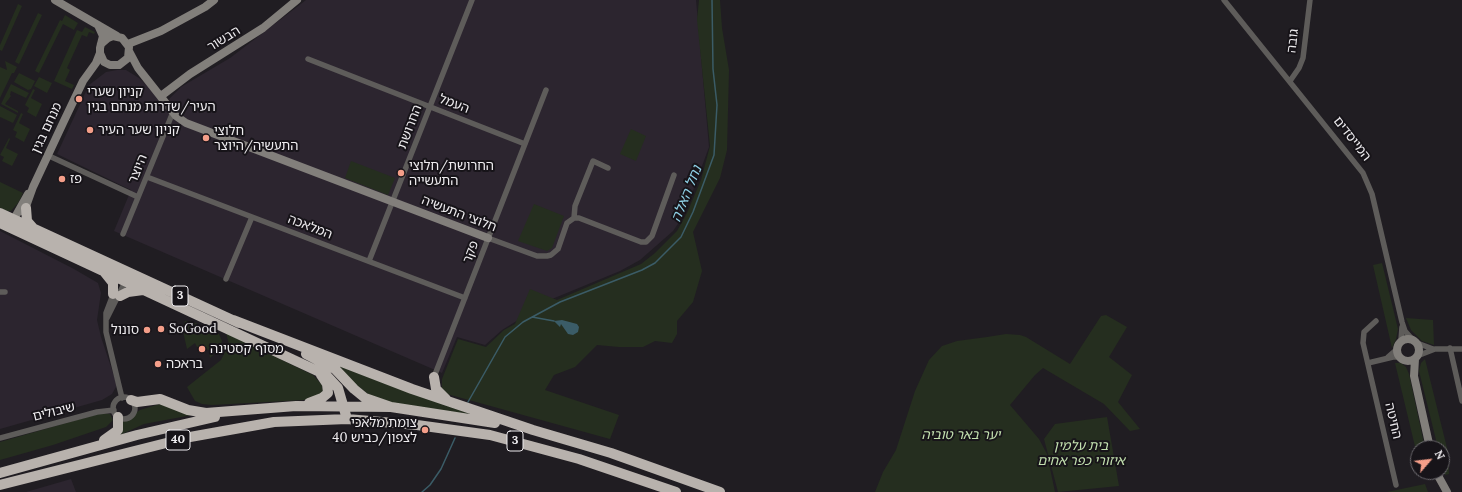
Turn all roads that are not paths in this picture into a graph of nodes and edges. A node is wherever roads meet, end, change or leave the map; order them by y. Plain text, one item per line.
1 (55, 0) edge
2 (214, 0) edge
3 (297, 0) edge
4 (472, 0) edge
5 (1224, 0) edge
6 (1310, 0) edge
7 (98, 25) junction
8 (117, 36) junction
9 (101, 44) junction
10 (128, 47) junction
11 (100, 53) junction
12 (308, 59) dead end
13 (110, 65) junction
14 (119, 65) junction
15 (148, 80) junction
16 (84, 81) junction
17 (1290, 81) junction
18 (546, 90) dead end
19 (161, 96) junction
20 (430, 106) junction
21 (173, 112) junction
22 (525, 144) junction
23 (48, 155) junction
24 (608, 168) dead end
25 (674, 175) dead end
26 (147, 177) junction
27 (33, 186) junction
28 (138, 197) junction
29 (393, 202) junction
30 (26, 208) junction
31 (0, 213) edge
32 (252, 217) junction
33 (574, 218) junction
34 (0, 223) edge
35 (15, 224) junction
36 (34, 229) junction
37 (123, 234) dead end
38 (488, 238) junction
39 (369, 261) junction
40 (103, 272) junction
41 (124, 278) junction
42 (226, 279) dead end
43 (143, 290) junction
44 (117, 295) junction
45 (465, 298) junction
46 (233, 320) junction
47 (1376, 321) dead end
48 (1402, 322) junction
49 (1401, 340) junction
50 (1415, 341) junction
51 (1450, 348) junction
52 (1435, 349) junction
53 (1462, 349) edge
54 (1400, 356) junction
55 (1416, 357) junction
56 (1368, 363) junction
57 (313, 369) junction
58 (1414, 376) junction
59 (434, 377) junction
60 (344, 379) junction
61 (412, 389) junction
62 (127, 399) junction
63 (1462, 401) edge
64 (451, 402) junction
65 (296, 406) junction
66 (347, 406) junction
67 (391, 407) junction
68 (247, 410) junction
69 (116, 413) junction
70 (348, 419) junction
71 (533, 430) junction
72 (0, 438) edge
73 (1428, 440) edge
74 (87, 449) junction
75 (0, 473) edge
76 (1440, 480) edge
77 (0, 485) edge
78 (1396, 485) dead end
79 (676, 492) edge
80 (720, 492) edge
81 (1446, 492) edge

1 - 7 street
2 - 10 street
3 - 19 street, הבשור
4 - 20 street, החרושת
5 - 17 street, המייסדים
6 - 17 street, גובה
7 - 8 street
7 - 9 street
8 - 9 street
8 - 10 street
9 - 11 street
10 - 14 street
10 - 15 street, חלוצי התעשיה
11 - 13 street
11 - 16 street, מנחם בגין
12 - 20 street, העמל
13 - 14 street
13 - 16 street, מנחם בגין
14 - 15 street, חלוצי התעשיה
15 - 19 street, חלוצי התעשיה
16 - 23 street, מנחם בגין
17 - 48 street, המייסדים
18 - 22 street, פקר
19 - 21 street, חלוצי התעשיה
20 - 22 street, העמל
20 - 29 street, החרושת
21 - 26 street, היוצר
21 - 29 street, חלוצי התעשיה
22 - 38 street, פקר
23 - 27 street, מנחם בגין
23 - 28 street
24 - 33 street
25 - 33 street
26 - 28 street, היוצר
26 - 32 street, המלאכה
27 - 30 street, מנחם בגין
27 - 35 street, מנחם בגין
28 - 37 street, היוצר
29 - 38 street, חלוצי התעשיה
29 - 39 street, החרושת
30 - 35 street, מנחם בגין
30 - 36 highway
31 - 35 highway, 3
32 - 39 street, המלאכה
32 - 42 street
33 - 38 street, חלוצי התעשיה
34 - 35 highway, 3
35 - 36 highway, 3
35 - 40 highway, 3
36 - 41 highway, 3
38 - 45 street, פקר
39 - 45 street, המלאכה
40 - 41 highway, 3
40 - 44 highway
41 - 43 highway, 3
41 - 44 street
41 - 46 highway, 3
43 - 44 highway
43 - 57 highway, 3
44 - 62 street
45 - 59 street, פקר
46 - 60 highway
46 - 61 highway, 3
47 - 56 street, החיטה
48 - 49 street, המייסדים
48 - 50 street, המייסדים
49 - 50 street
49 - 54 street
50 - 52 street
50 - 55 street
51 - 52 street
51 - 53 street
51 - 63 street
52 - 55 street
54 - 55 street
54 - 56 street
54 - 58 street
55 - 58 street
56 - 78 street, החיטה
57 - 65 highway
57 - 66 highway, 3
58 - 73 street
59 - 61 highway
59 - 64 highway
60 - 66 highway
60 - 67 highway
61 - 64 highway, 3
62 - 68 highway
62 - 69 street
62 - 69 street
64 - 71 highway, 3
65 - 66 highway, 40
65 - 68 highway, 40
66 - 67 highway, 40
66 - 70 highway
67 - 71 highway, 40
68 - 74 highway, 40
69 - 72 street, שיבולים
69 - 74 highway
70 - 77 highway, 40
70 - 79 highway, 3
71 - 80 highway, 3
74 - 75 highway, 40
76 - 81 street

